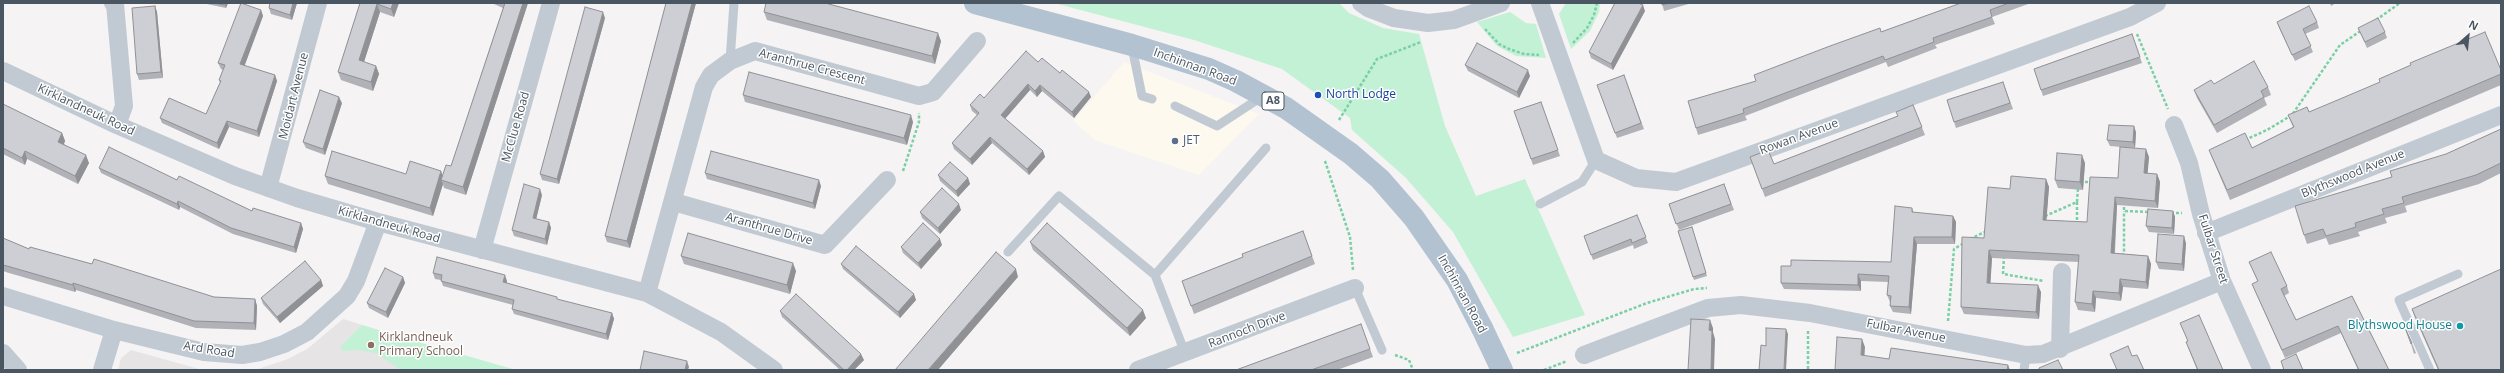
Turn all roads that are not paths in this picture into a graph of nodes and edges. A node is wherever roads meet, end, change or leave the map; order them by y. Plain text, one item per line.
1 (113, 3) edge
2 (318, 3) edge
3 (551, 3) edge
4 (734, 3) edge
5 (975, 3) edge
6 (1361, 3) edge
7 (1501, 3) edge
8 (1540, 3) edge
9 (2157, 3) edge
10 (977, 41) dead end
11 (1132, 45) junction
12 (730, 61) junction
13 (3, 71) edge
14 (1264, 95) junction
15 (1152, 99) dead end
16 (1175, 106) dead end
17 (2501, 115) edge
18 (117, 125) junction
19 (2174, 125) road end
20 (1266, 148) dead end
21 (1596, 160) junction
22 (887, 180) road end
23 (268, 188) junction
24 (674, 202) junction
25 (1540, 204) dead end
26 (378, 222) junction
27 (2206, 232) junction
28 (482, 250) junction
29 (1008, 252) dead end
30 (2458, 274) dead end
31 (1155, 275) junction
32 (2062, 278) road end
33 (2222, 281) junction
34 (1355, 288) joint
35 (647, 293) junction
36 (3, 296) edge
37 (114, 330) junction
38 (2060, 349) junction
39 (1382, 350) road end
40 (3, 353) edge
41 (1185, 353) junction
42 (1584, 355) road end
43 (2025, 362) edge
44 (1506, 363) edge
45 (18, 370) edge
46 (102, 370) edge
47 (774, 370) edge
48 (1138, 370) edge
49 (2262, 370) edge
50 (2430, 370) edge

1 - 18 street
2 - 23 street, Moidart Avenue
3 - 28 street, McClue Road
4 - 12 lane
5 - 11 main road, Inchinnan Road / A8
6 - 7 street
8 - 21 street
9 - 21 street, Rowan Avenue
10 - 12 street, Aranthrue Crescent
11 - 14 main road, Inchinnan Road / A8
11 - 15 lane
12 - 24 street, Aranthrue Crescent
13 - 18 street, Kirklandneuk Road
14 - 16 lane
14 - 44 main road, Inchinnan Road / A8, bridge
17 - 27 street, Blythswood Avenue
18 - 23 street, Kirklandneuk Road
19 - 27 street, Fulbar Street
20 - 31 lane
21 - 25 lane
22 - 24 street, Aranthrue Drive
23 - 26 street, Kirklandneuk Road
24 - 35 street, Aranthrue Crescent
26 - 28 street, Kirklandneuk Road
26 - 37 street, Ard Road
27 - 33 street, Fulbar Street
28 - 35 street, Kirklandneuk Road
29 - 31 lane
30 - 50 lane
31 - 41 lane
32 - 38 street
33 - 38 street, Fulbar Avenue
33 - 49 street, Fulbar Street
34 - 39 lane
34 - 41 street, Rannoch Drive
35 - 47 street, Kirklandneuk Road
36 - 37 street, Ard Road
37 - 46 street
38 - 43 street, Fulbar Avenue
40 - 45 street
41 - 48 street, Rannoch Drive
42 - 43 street, Fulbar Avenue

